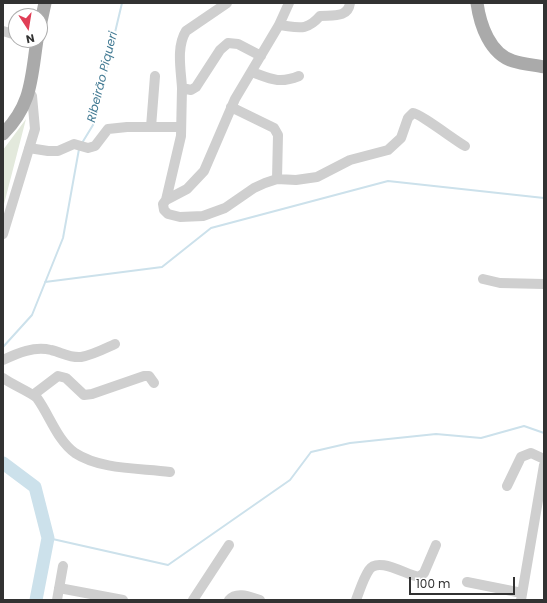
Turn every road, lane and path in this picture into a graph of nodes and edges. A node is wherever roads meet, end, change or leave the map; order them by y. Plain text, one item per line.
1 (227, 3) edge
2 (289, 3) edge
3 (350, 3) edge
4 (477, 3) edge
5 (279, 25) junction
6 (35, 48) edge
7 (261, 56) junction
8 (544, 67) edge
9 (252, 72) junction
10 (155, 76) dead end
11 (299, 76) dead end
12 (182, 88) junction
13 (29, 91) junction
14 (231, 107) junction
15 (151, 127) junction
16 (181, 127) junction
17 (3, 134) edge
18 (464, 146) dead end
19 (29, 148) junction
20 (277, 179) junction
21 (166, 200) junction
22 (3, 234) edge
23 (483, 279) dead end
24 (544, 284) edge
25 (115, 344) dead end
26 (3, 360) edge
27 (3, 378) edge
28 (154, 383) dead end
29 (33, 395) junction
30 (544, 459) edge
31 (544, 465) edge
32 (170, 472) dead end
33 (507, 486) dead end
34 (230, 545) dead end
35 (436, 545) dead end
36 (63, 566) dead end
37 (467, 582) dead end
38 (59, 588) junction
39 (521, 597) edge
40 (57, 600) edge
41 (123, 600) edge
42 (193, 600) edge
43 (229, 600) edge
44 (260, 600) edge
45 (356, 600) edge

1 - 12 street
2 - 5 street
3 - 5 street
4 - 8 main road
5 - 7 street
6 - 13 main road
7 - 9 street
7 - 12 street
9 - 11 street
9 - 14 street
10 - 15 street
12 - 16 street
13 - 17 main road
13 - 19 street
14 - 20 street
14 - 21 street
15 - 16 street
15 - 19 street
16 - 21 street
18 - 20 street
19 - 22 street
20 - 21 street
23 - 24 street
25 - 26 street
27 - 29 street
28 - 29 street
29 - 32 street
30 - 33 street
31 - 39 street
34 - 42 street
35 - 45 street
36 - 38 street
37 - 39 street
38 - 40 street
38 - 41 street
43 - 44 street

